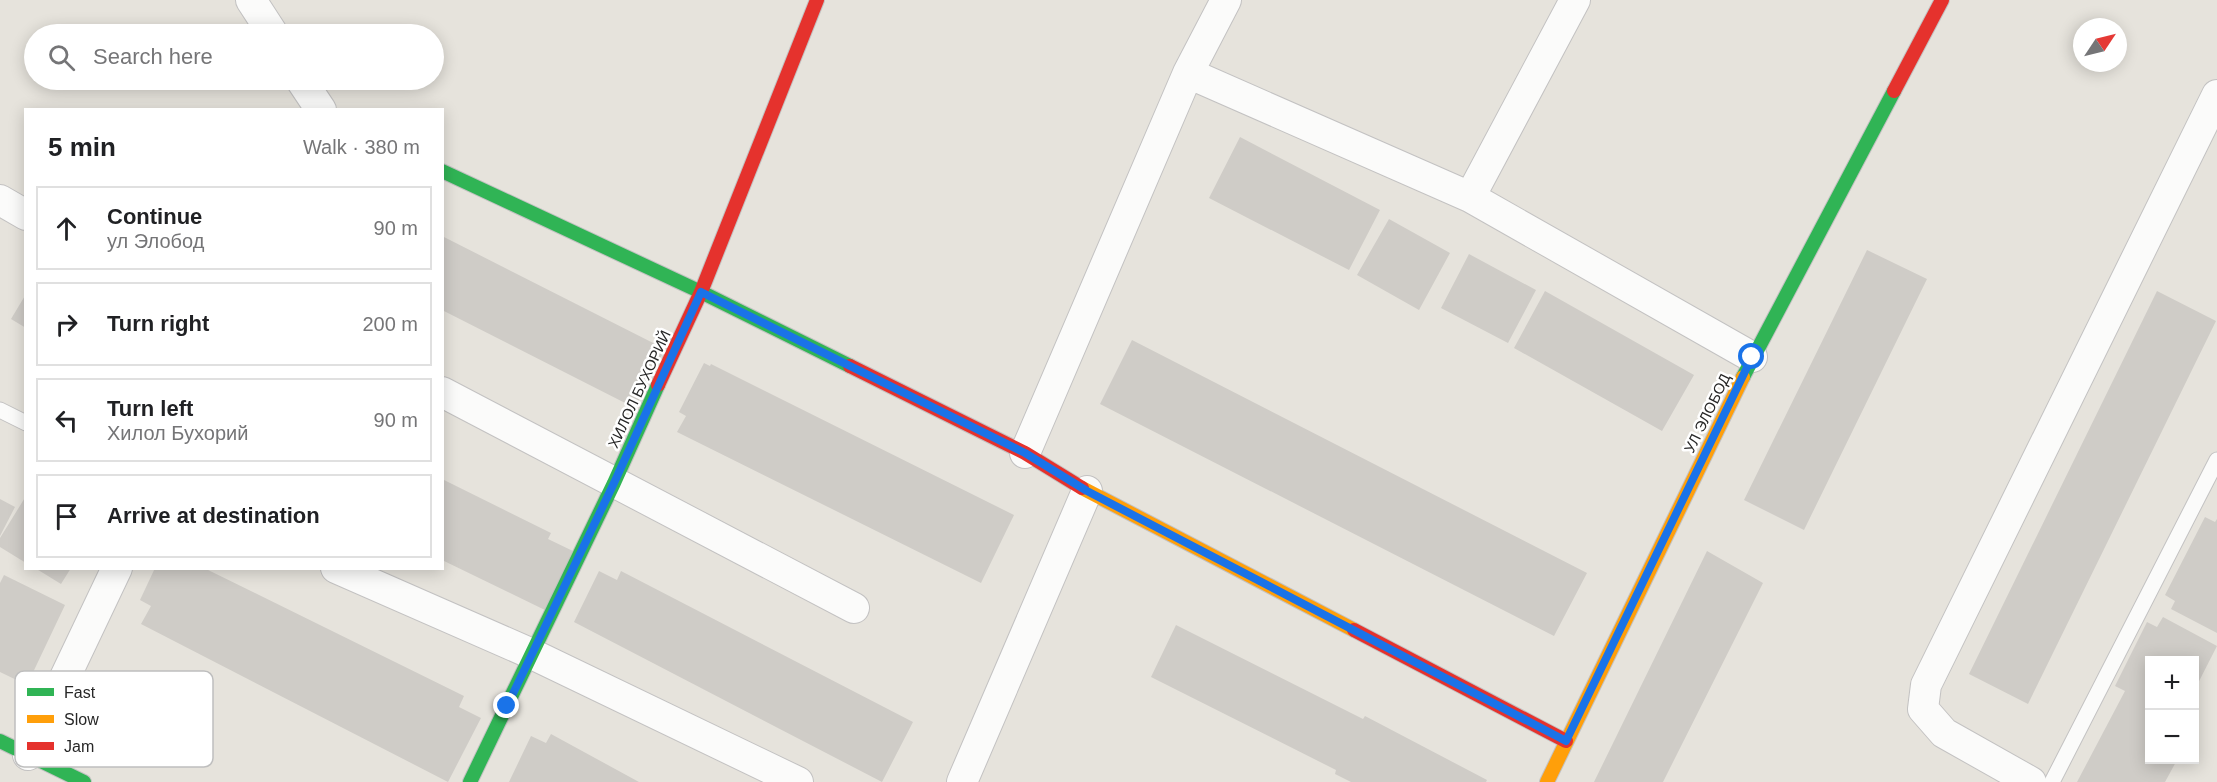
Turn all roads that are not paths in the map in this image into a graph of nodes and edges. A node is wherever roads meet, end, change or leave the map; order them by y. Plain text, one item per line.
1 (251, 0) edge
2 (817, 0) edge
3 (1226, 0) edge
4 (1575, 0) edge
5 (1942, 0) edge
6 (267, 24) edge
7 (1188, 73) junction
8 (308, 90) edge
9 (2217, 95) edge
10 (320, 108) edge
11 (444, 172) edge
12 (1470, 197) junction
13 (0, 201) edge
14 (24, 214) edge
15 (701, 292) junction
16 (1752, 357) junction
17 (444, 393) edge
18 (0, 410) edge
19 (24, 422) edge
20 (1025, 453) junction
21 (2217, 460) edge
22 (614, 483) junction
23 (1087, 491) junction
24 (116, 570) edge
25 (341, 570) edge
26 (854, 608) dead end
27 (532, 654) junction
28 (68, 671) edge
29 (0, 741) edge
30 (1566, 741) junction
31 (15, 748) edge
32 (53, 767) edge
33 (84, 782) edge
34 (470, 782) edge
35 (798, 782) edge
36 (962, 782) edge
37 (1547, 782) edge
38 (2031, 782) edge
39 (2052, 782) edge

1 - 6 street
2 - 15 street, ХИЛОЛ БУХОРИЙ
3 - 7 street
4 - 12 street
5 - 16 street, УЛ ЭЛОБОД
7 - 12 street
7 - 20 street
8 - 10 street
9 - 38 street
11 - 15 street
12 - 16 street
13 - 14 street
15 - 20 street
15 - 22 street, ХИЛОЛ БУХОРИЙ
16 - 30 street, УЛ ЭЛОБОД
17 - 22 street
18 - 19 lane
20 - 23 street
21 - 39 lane
22 - 26 street
22 - 27 street, ХИЛОЛ БУХОРИЙ
23 - 30 street
23 - 36 street
24 - 28 street
25 - 27 street
27 - 34 street, ХИЛОЛ БУХОРИЙ
27 - 35 street
29 - 31 street
30 - 37 street, УЛ ЭЛОБОД
32 - 33 street

